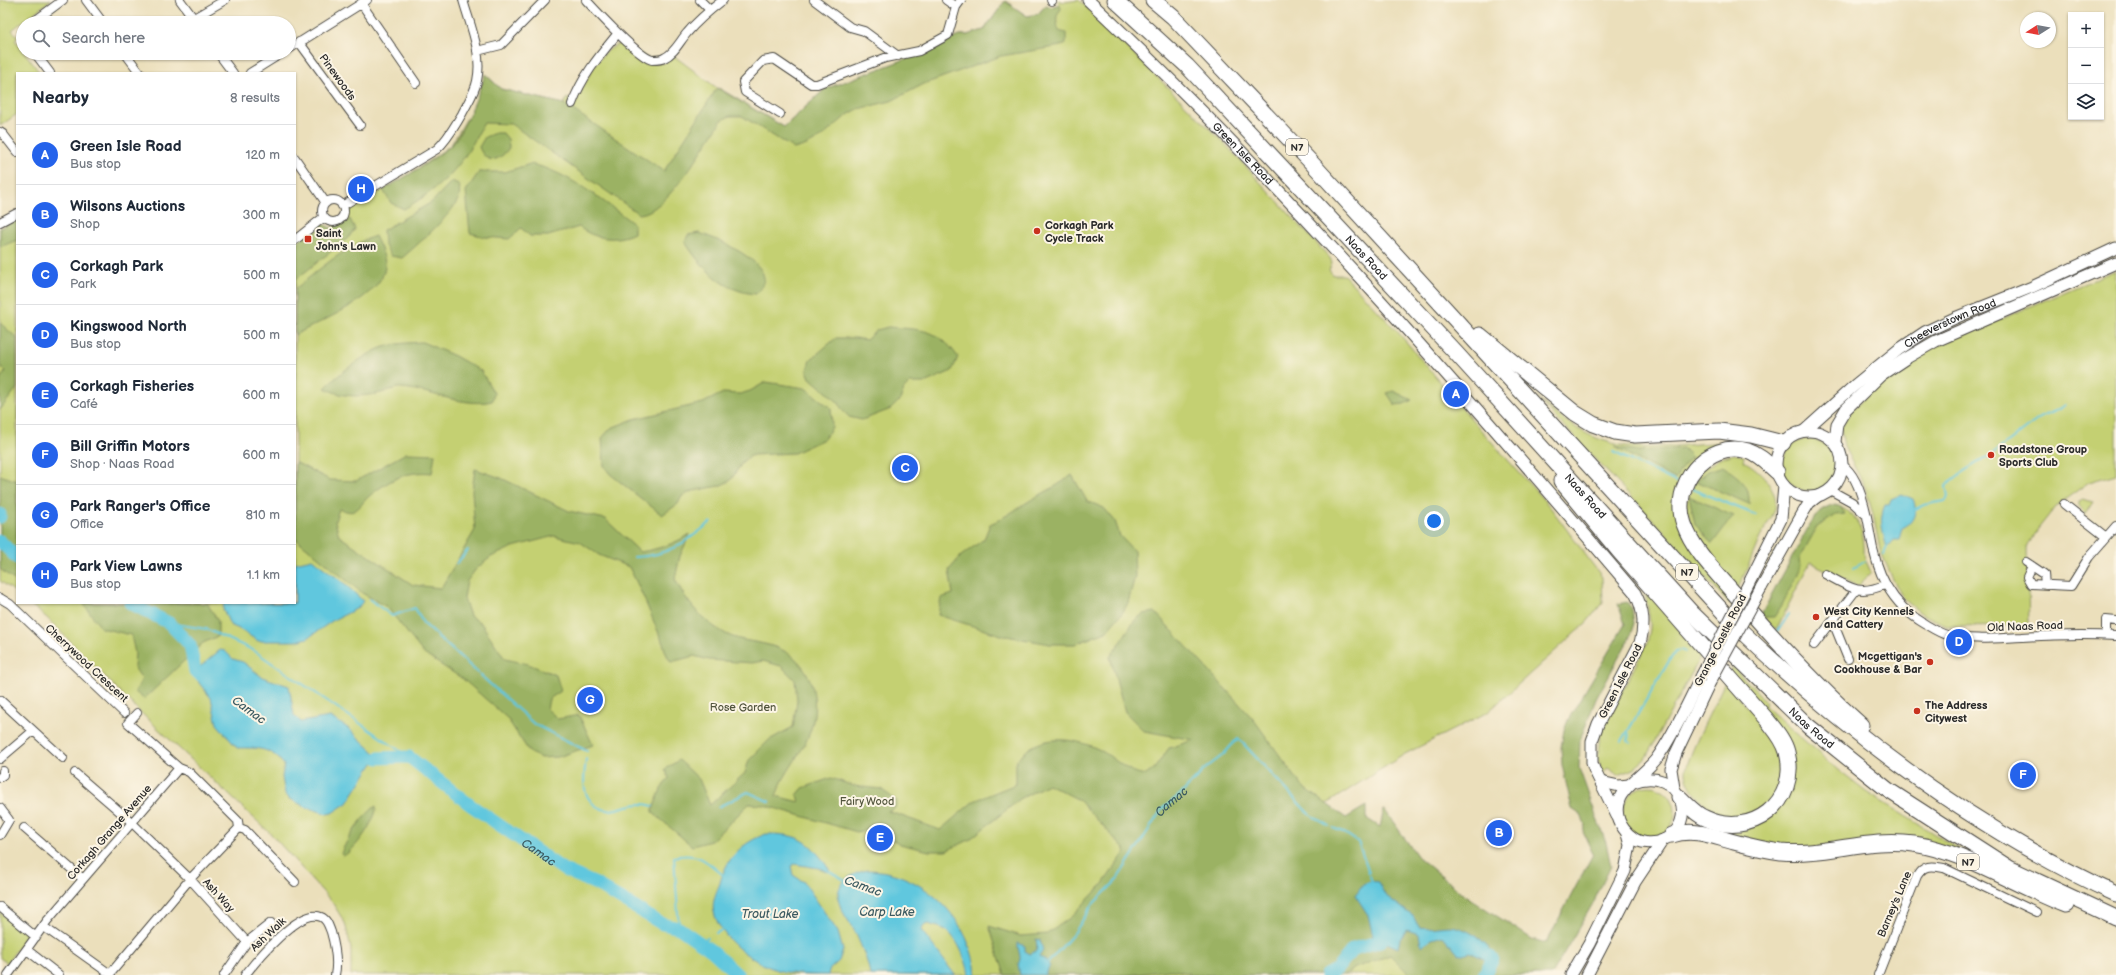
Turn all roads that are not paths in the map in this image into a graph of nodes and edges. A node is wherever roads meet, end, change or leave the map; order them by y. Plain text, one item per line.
1 (63, 0) edge
2 (86, 0) edge
3 (180, 0) edge
4 (225, 0) edge
5 (463, 0) edge
6 (545, 0) edge
7 (586, 0) edge
8 (700, 0) edge
9 (723, 0) edge
10 (814, 0) edge
11 (946, 0) edge
12 (962, 0) edge
13 (1088, 0) edge
14 (1115, 0) edge
15 (1153, 0) edge
16 (364, 2) edge
17 (956, 7) junction
18 (710, 10) junction
19 (41, 16) edge
20 (98, 16) edge
21 (191, 16) edge
22 (202, 16) edge
23 (618, 33) junction
24 (299, 42) junction
25 (296, 44) edge
26 (478, 55) junction
27 (898, 56) junction
28 (40, 60) edge
29 (130, 60) edge
30 (223, 60) edge
31 (271, 60) edge
32 (49, 72) edge
33 (139, 72) edge
34 (232, 72) edge
35 (252, 72) edge
36 (416, 83) dead end
37 (572, 104) dead end
38 (780, 114) dead end
39 (360, 125) dead end
40 (0, 132) edge
41 (16, 151) edge
42 (296, 159) edge
43 (326, 203) junction
44 (342, 206) junction
45 (16, 214) edge
46 (324, 218) junction
47 (0, 222) edge
48 (296, 239) edge
49 (2116, 248) edge
50 (2116, 263) edge
51 (1436, 298) junction
52 (1456, 353) junction
53 (1804, 431) junction
54 (1835, 442) junction
55 (1783, 443) junction
56 (1842, 465) junction
57 (1777, 472) junction
58 (1784, 486) junction
59 (1830, 490) junction
60 (1818, 496) junction
61 (2064, 504) dead end
62 (1866, 515) junction
63 (2116, 526) edge
64 (2106, 537) junction
65 (1825, 574) dead end
66 (1884, 585) junction
67 (2046, 585) junction
68 (1856, 590) junction
69 (0, 598) edge
70 (2116, 621) edge
71 (1831, 623) junction
72 (2106, 630) dead end
73 (2116, 636) edge
74 (1814, 645) dead end
75 (1848, 659) dead end
76 (1706, 680) junction
77 (0, 700) edge
78 (124, 713) dead end
79 (137, 713) dead end
80 (33, 731) junction
81 (63, 758) dead end
82 (0, 759) edge
83 (179, 768) junction
84 (76, 773) dead end
85 (1601, 782) junction
86 (1631, 784) junction
87 (1677, 792) junction
88 (0, 808) edge
89 (1968, 811) junction
90 (1618, 816) junction
91 (131, 822) junction
92 (24, 828) dead end
93 (239, 828) junction
94 (1627, 834) junction
95 (0, 835) edge
96 (1667, 838) junction
97 (83, 879) junction
98 (190, 879) junction
99 (295, 882) dead end
100 (2116, 894) edge
101 (0, 907) edge
102 (2036, 912) dead end
103 (2116, 918) edge
104 (271, 923) dead end
105 (2116, 923) edge
106 (44, 927) junction
107 (36, 937) junction
108 (247, 942) junction
109 (27, 950) junction
110 (111, 974) edge
111 (8, 975) edge
112 (59, 975) edge
113 (224, 975) edge
114 (245, 975) edge
115 (335, 975) edge
116 (1571, 975) edge
117 (1587, 975) edge
118 (1878, 975) edge

1 - 19 street
2 - 20 street
3 - 21 street
4 - 22 street
5 - 26 street
6 - 26 street
7 - 23 street
8 - 18 street
9 - 18 street
10 - 27 street
11 - 17 street
12 - 17 street
13 - 85 main road, Green Isle Road
14 - 52 highway, Naas Road / N7
15 - 51 highway, Naas Road / N7
16 - 24 street
16 - 36 street
17 - 27 street
18 - 23 street
23 - 37 street
24 - 25 street
24 - 39 street, Pinewoods
26 - 44 street
27 - 38 street
28 - 32 street
29 - 33 street
30 - 34 street
31 - 35 street
40 - 41 street
42 - 43 street
43 - 44 street
43 - 46 street
44 - 46 street
45 - 47 street
46 - 48 street
49 - 53 main road, Cheeverstown Road
50 - 54 main road, Cheeverstown Road
51 - 55 highway, N7
51 - 89 highway, Naas Road / N7
52 - 87 highway, N7
52 - 103 highway, Naas Road / N7
53 - 54 main road
53 - 55 main road
54 - 56 main road
55 - 57 main road
56 - 59 main road
56 - 62 street, Old Naas Road
57 - 58 main road
57 - 89 highway, N7
58 - 60 main road
58 - 76 main road, Grange Castle Road, bridge
59 - 60 main road
59 - 62 street
60 - 76 main road, Grange Castle Road, bridge
61 - 64 street
62 - 66 street, Old Naas Road
63 - 64 street
64 - 67 street
65 - 68 street
66 - 68 street
66 - 73 street, Old Naas Road
67 - 67 street
68 - 71 street
69 - 78 street, Cherrywood Crescent
70 - 72 street
71 - 74 street
71 - 75 street
76 - 86 main road, Grange Castle Road
76 - 87 main road, Grange Castle Road
77 - 80 street
79 - 83 street
80 - 81 street
80 - 82 street
83 - 91 street, Corkagh Grange Avenue
83 - 93 street
84 - 91 street
85 - 86 main road
85 - 90 main road, Green Isle Road
86 - 87 main road
86 - 90 main road, Grange Castle Road
87 - 96 main road, Grange Castle Road
88 - 95 street
89 - 100 highway, Naas Road / N7
90 - 94 main road
91 - 97 street, Corkagh Grange Avenue
91 - 98 street
92 - 97 street
93 - 98 street, Ash Way
93 - 99 street
94 - 96 main road
94 - 116 main road
96 - 105 highway, N7
96 - 117 main road, Grange Castle Road
97 - 106 street, Corkagh Grange Avenue
98 - 108 street, Ash Way
98 - 110 street
101 - 107 street
102 - 118 street, Barney's Lane
104 - 108 street
106 - 107 street, Corkagh Grange Avenue
106 - 110 street
107 - 109 street, Corkagh Grange Avenue
108 - 113 street
109 - 111 street, Corkagh Grange Avenue
109 - 112 street
114 - 115 street, Ash Walk

